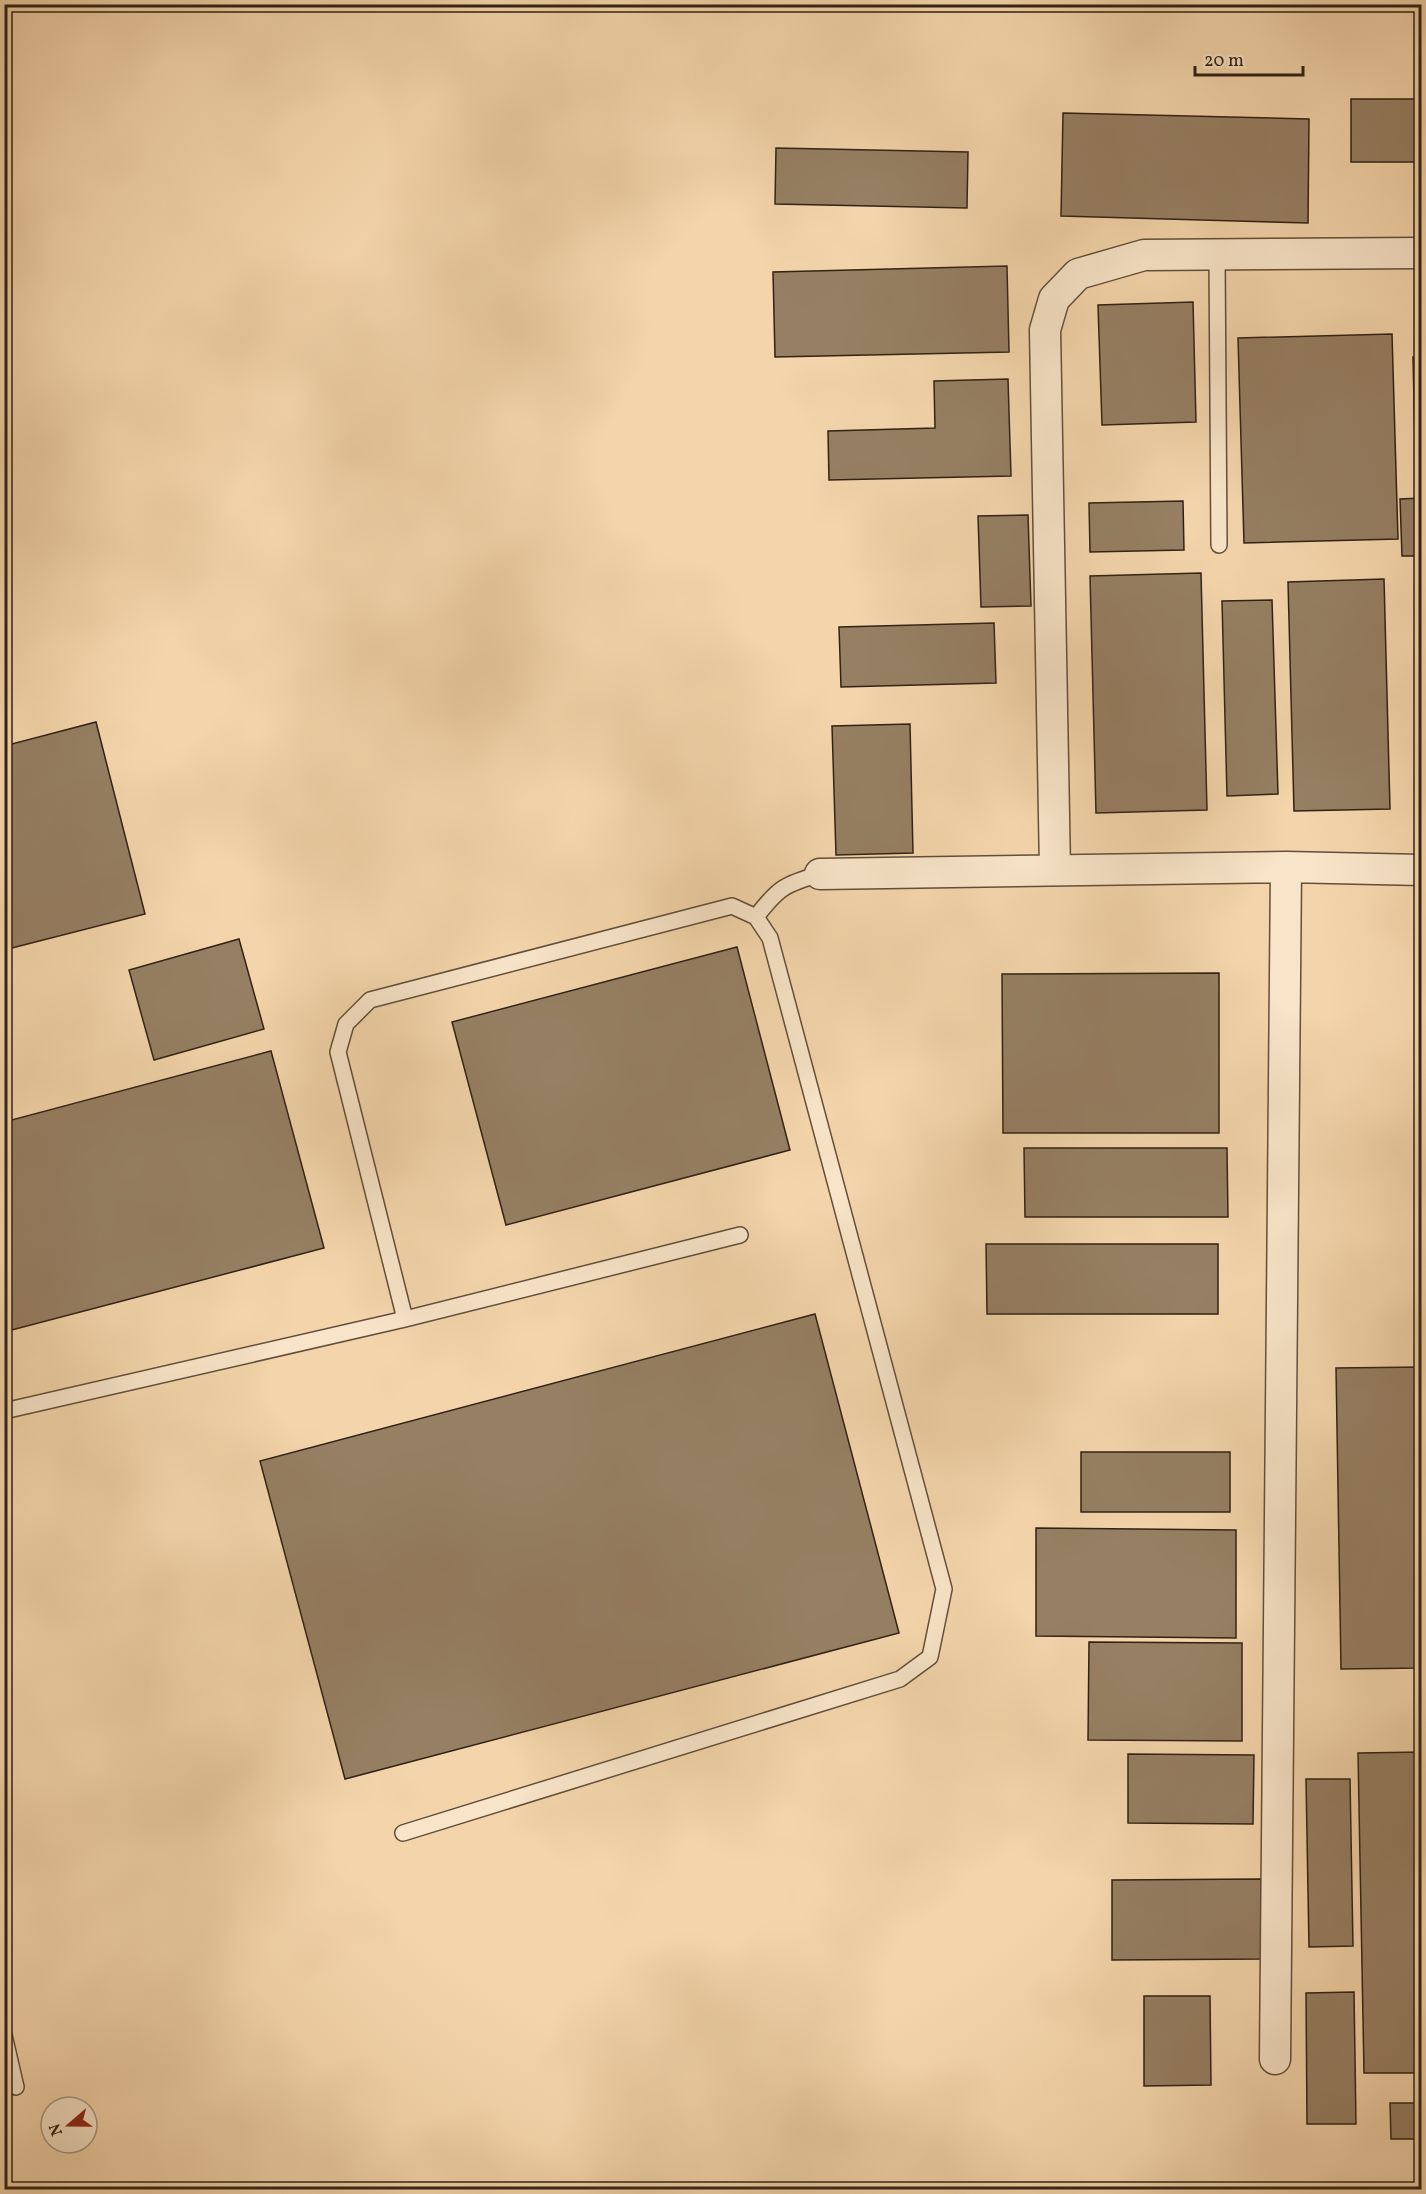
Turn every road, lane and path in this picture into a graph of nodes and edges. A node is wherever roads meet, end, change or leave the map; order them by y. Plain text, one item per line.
1 (1422, 253) edge
2 (1217, 255) junction
3 (1219, 545) dead end
4 (1286, 867) junction
5 (1055, 870) junction
6 (1422, 870) edge
7 (820, 874) joint
8 (756, 917) junction
9 (740, 1235) dead end
10 (405, 1319) junction
11 (4, 1411) edge
12 (403, 1833) dead end
13 (4, 2035) edge
14 (1275, 2060) dead end
15 (16, 2087) dead end

1 - 2 street
2 - 3 lane
2 - 5 street
4 - 5 street
4 - 6 street
4 - 14 street
5 - 7 street
7 - 8 lane
8 - 10 lane
8 - 12 lane
9 - 10 lane
10 - 11 lane
13 - 15 lane

